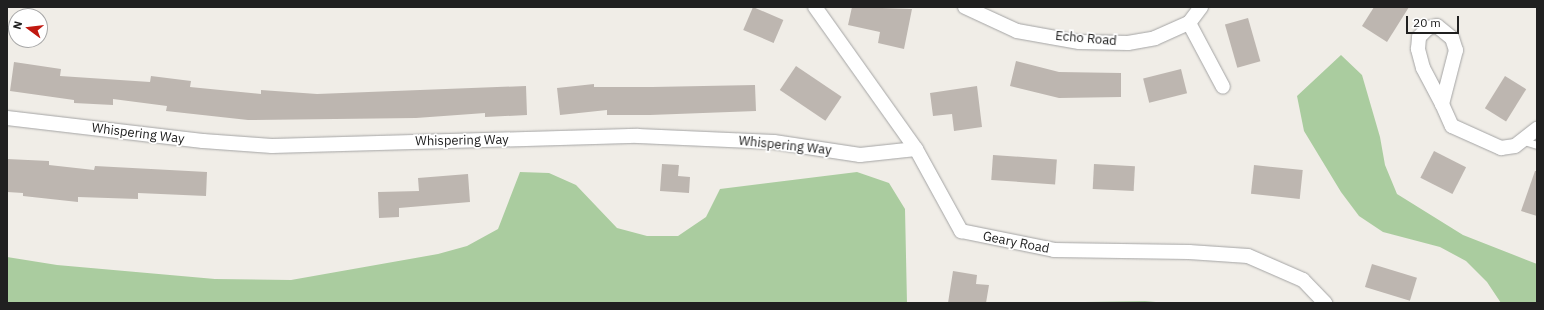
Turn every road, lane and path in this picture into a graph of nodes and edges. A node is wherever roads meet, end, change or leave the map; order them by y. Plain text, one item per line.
1 (815, 7) edge
2 (965, 7) edge
3 (1201, 7) edge
4 (1189, 23) junction
5 (1223, 88) dead end
6 (1442, 104) junction
7 (7, 118) edge
8 (1537, 129) edge
9 (1530, 143) edge
10 (916, 149) junction
11 (1325, 303) edge

1 - 10 street, Geary Road
2 - 4 street, Echo Road
3 - 4 street, Echo Road
4 - 5 street
6 - 6 street
6 - 9 street
7 - 10 street, Whispering Way
8 - 9 street
10 - 11 street, Geary Road

